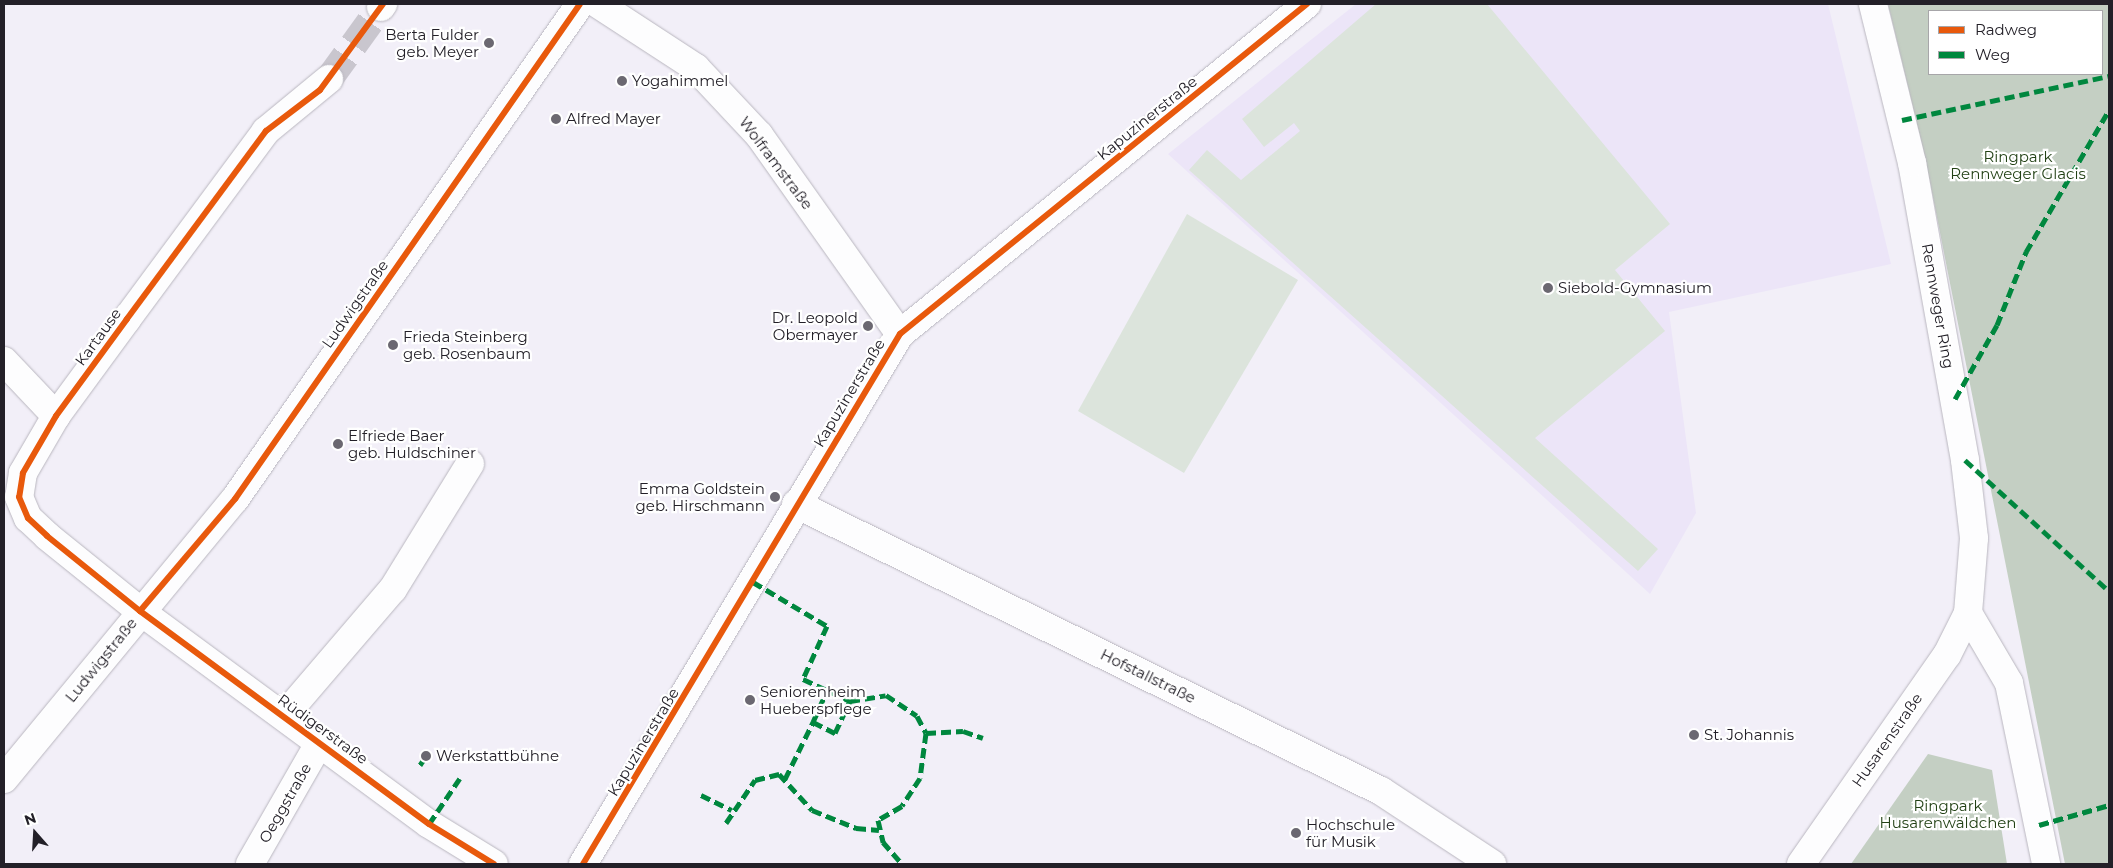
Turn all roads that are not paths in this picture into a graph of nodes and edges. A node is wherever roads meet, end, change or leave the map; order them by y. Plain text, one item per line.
1 (580, 4) edge
2 (598, 4) edge
3 (1306, 4) edge
4 (1873, 4) edge
5 (329, 79) tunnel mouth
6 (900, 334) junction
7 (4, 361) edge
8 (56, 416) junction
9 (470, 464) dead end
10 (796, 504) junction
11 (140, 611) junction
12 (1968, 613) junction
13 (284, 716) junction
14 (320, 742) junction
15 (4, 779) edge
16 (250, 864) edge
17 (494, 864) edge
18 (583, 864) edge
19 (1492, 864) edge
20 (1801, 864) edge
21 (2046, 864) edge

1 - 11 street, Ludwigstraße
2 - 6 street, Wolframstraße
3 - 6 street, Kapuzinerstraße
4 - 12 street, Rennweger Ring
5 - 8 street, Kartause
6 - 10 street, Kapuzinerstraße
7 - 8 street
8 - 11 street, Kartause
9 - 13 street
10 - 18 street, Kapuzinerstraße
10 - 19 street, Hofstallstraße
11 - 13 street, Rüdigerstraße
11 - 15 street, Ludwigstraße
12 - 20 street, Husarenstraße
12 - 21 street
13 - 14 street, Rüdigerstraße
14 - 16 street, Oeggstraße
14 - 17 street, Rüdigerstraße

